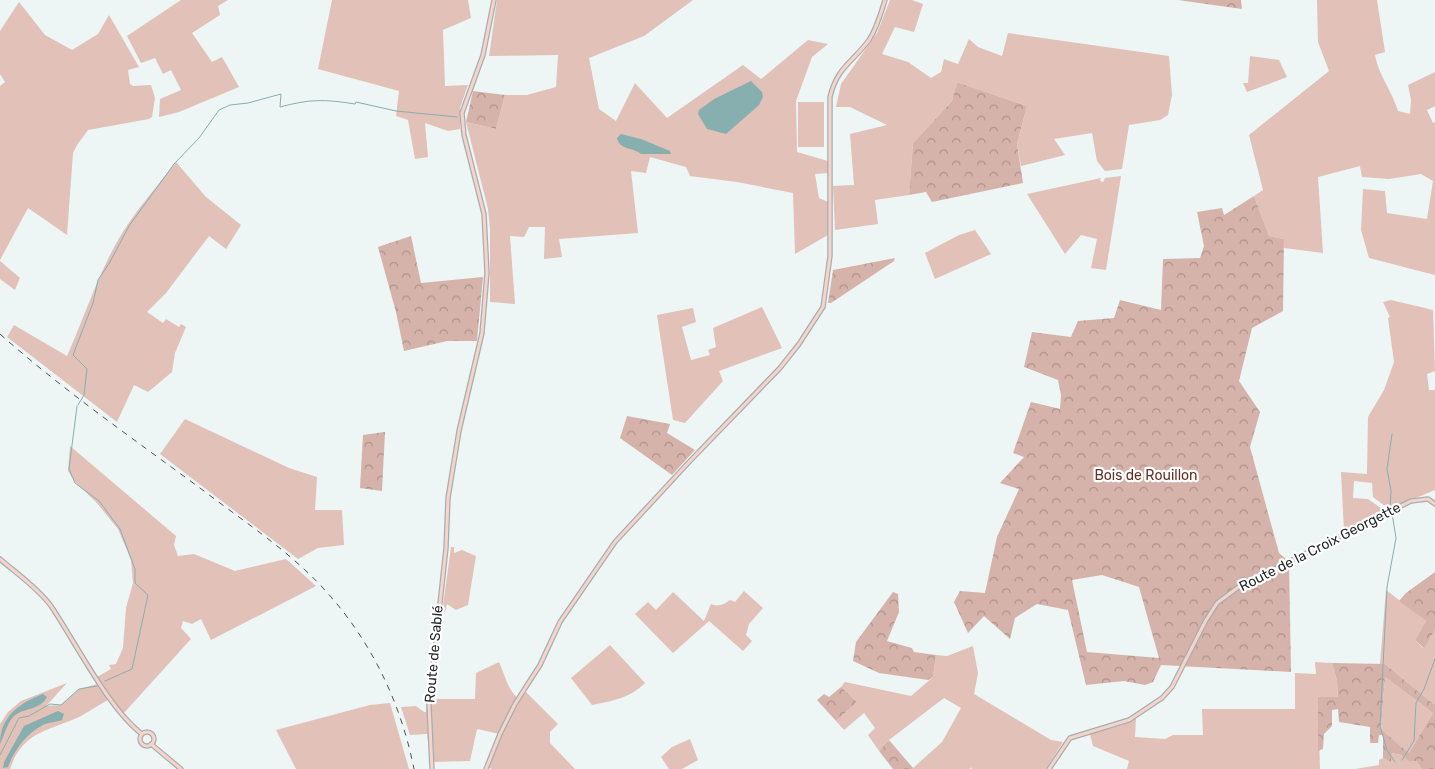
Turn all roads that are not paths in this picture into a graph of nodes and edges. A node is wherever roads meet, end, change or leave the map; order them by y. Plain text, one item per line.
1 (494, 0) edge
2 (885, 0) edge
3 (1435, 504) edge
4 (0, 559) edge
5 (142, 734) junction
6 (152, 744) junction
7 (181, 769) edge
8 (432, 769) edge
9 (486, 769) edge
10 (1049, 769) edge

1 - 8 street, Route de Sablé
2 - 9 street
3 - 10 street, Route de la Croix Georgette
4 - 5 street
5 - 6 street
5 - 6 street
6 - 7 street

